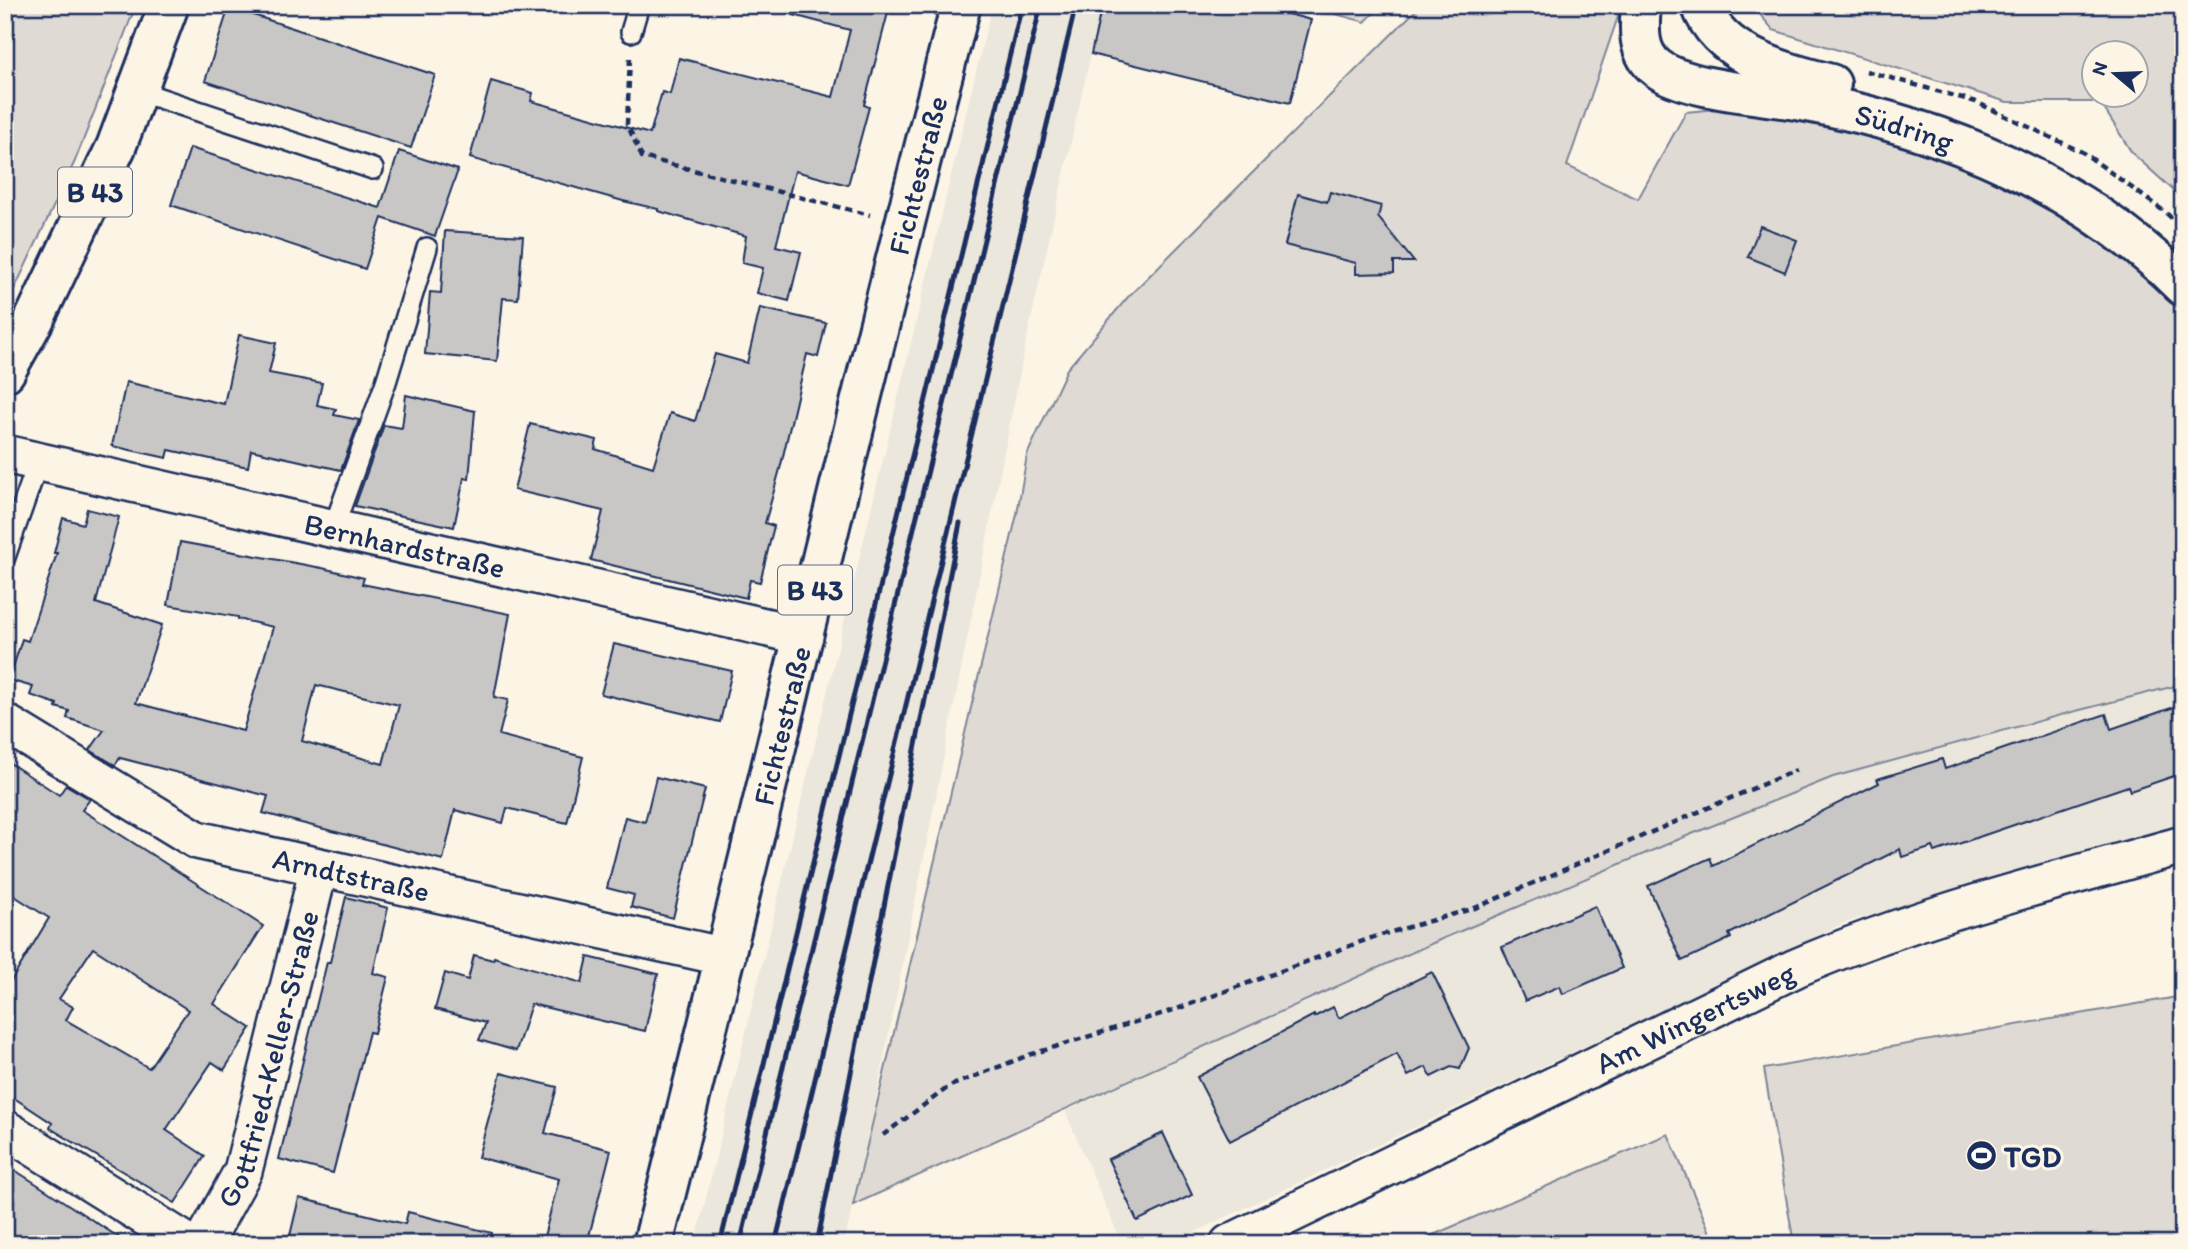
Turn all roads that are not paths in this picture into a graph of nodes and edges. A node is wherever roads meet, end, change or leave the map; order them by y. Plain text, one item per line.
1 (169, 5) edge
2 (639, 5) edge
3 (961, 5) edge
4 (1642, 5) edge
5 (1700, 5) edge
6 (631, 32) road end
7 (138, 90) junction
8 (373, 169) dead end
9 (427, 248) dead end
10 (2183, 257) edge
11 (2183, 286) edge
12 (5, 372) edge
13 (22, 459) edge
14 (333, 529) junction
15 (5, 557) edge
16 (804, 636) junction
17 (5, 723) edge
18 (2183, 845) edge
19 (319, 868) junction
20 (726, 957) junction
21 (5, 1129) edge
22 (189, 1244) edge
23 (203, 1244) edge
24 (653, 1244) edge
25 (1229, 1244) edge

1 - 7 main road, B 43
2 - 6 lane
3 - 16 main road, Fichtestraße / B 43
4 - 11 main road, Südring
5 - 10 main road, Südring
7 - 8 lane
7 - 12 main road, B 43
9 - 14 lane
13 - 14 street, Bernhardstraße
13 - 15 lane
14 - 16 street, Bernhardstraße
16 - 20 main road, Fichtestraße / B 43
17 - 19 street, Arndtstraße
18 - 25 street, Am Wingertsweg
19 - 20 street, Arndtstraße
19 - 23 street, Gottfried-Keller-Straße
20 - 24 main road, Fichtestraße / B 43
21 - 22 street

